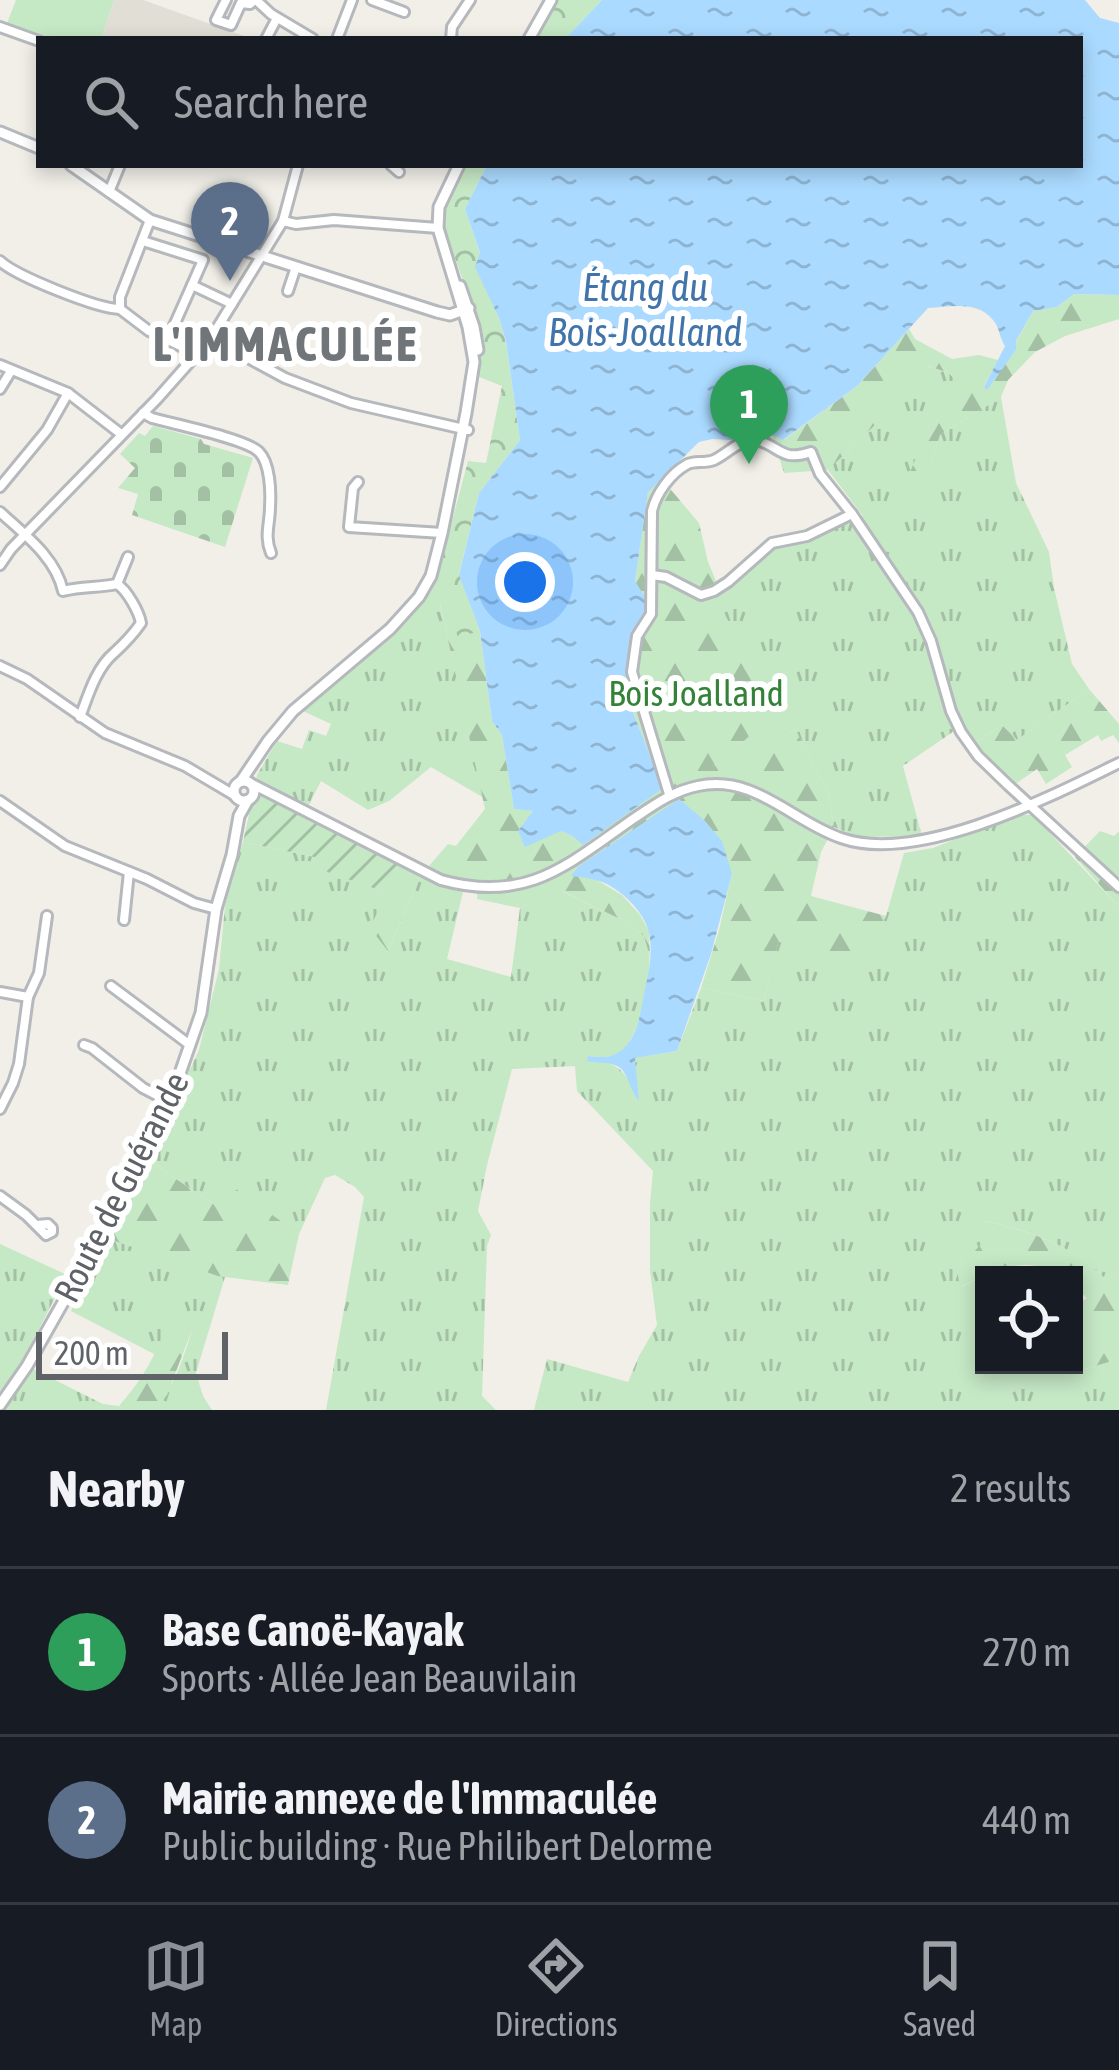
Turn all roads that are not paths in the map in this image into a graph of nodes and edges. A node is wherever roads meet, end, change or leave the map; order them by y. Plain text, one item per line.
1 (226, 0) edge
2 (255, 0) edge
3 (352, 0) edge
4 (372, 0) edge
5 (470, 0) edge
6 (550, 0) edge
7 (241, 1) edge
8 (404, 12) dead end
9 (277, 18) junction
10 (0, 27) edge
11 (268, 36) edge
12 (309, 36) edge
13 (339, 36) edge
14 (451, 36) edge
15 (531, 36) edge
16 (36, 40) edge
17 (0, 132) edge
18 (36, 147) edge
19 (75, 168) edge
20 (119, 168) edge
21 (297, 168) edge
22 (458, 168) edge
23 (109, 192) junction
24 (283, 221) junction
25 (155, 222) junction
26 (438, 228) junction
27 (147, 242) junction
28 (260, 256) junction
29 (0, 261) edge
30 (296, 267) junction
31 (192, 285) junction
32 (288, 291) dead end
33 (232, 304) junction
34 (120, 309) junction
35 (464, 309) junction
36 (446, 314) junction
37 (471, 327) junction
38 (211, 338) junction
39 (168, 339) junction
40 (198, 354) junction
41 (0, 365) edge
42 (11, 371) junction
43 (0, 388) edge
44 (68, 393) junction
45 (143, 413) junction
46 (465, 429) junction
47 (121, 434) junction
48 (358, 482) dead end
49 (0, 487) edge
50 (448, 504) junction
51 (0, 512) edge
52 (852, 514) junction
53 (442, 533) junction
54 (25, 536) junction
55 (271, 553) dead end
56 (128, 557) dead end
57 (0, 565) edge
58 (652, 575) junction
59 (118, 584) junction
60 (0, 666) edge
61 (80, 717) junction
62 (1119, 764) edge
63 (244, 790) junction
64 (669, 794) junction
65 (0, 801) edge
66 (1031, 807) junction
67 (130, 872) junction
68 (1119, 887) edge
69 (216, 909) junction
70 (47, 916) dead end
71 (124, 920) dead end
72 (111, 986) dead end
73 (0, 992) edge
74 (28, 998) junction
75 (84, 1045) dead end
76 (192, 1046) junction
77 (170, 1102) junction
78 (0, 1109) edge
79 (0, 1196) edge
80 (37, 1225) dead end
81 (0, 1405) edge

1 - 7 street
2 - 7 street
2 - 9 street
3 - 13 street
4 - 8 street
5 - 14 street
6 - 15 street
9 - 11 street
9 - 12 street
10 - 16 street
17 - 18 street
19 - 23 street
20 - 23 street
21 - 24 street
22 - 26 street
23 - 25 street
24 - 26 street
24 - 28 street
25 - 27 street
25 - 28 street
26 - 35 street
27 - 31 street
27 - 34 street
28 - 30 street
28 - 33 street
29 - 34 street
30 - 32 street
30 - 36 street
31 - 33 street
31 - 39 street
33 - 38 street
34 - 39 street
35 - 36 street
35 - 37 street
36 - 37 street
37 - 46 street
38 - 40 street
38 - 46 street
39 - 40 street
40 - 45 street
41 - 42 street
42 - 43 street
42 - 44 street
44 - 47 street
44 - 49 street
45 - 47 street
45 - 55 street
46 - 50 street
46 - 50 street
47 - 54 street
48 - 53 street
50 - 53 street
51 - 54 street
52 - 58 street
52 - 58 street
52 - 66 street
53 - 63 street, Route de Guérande
54 - 57 street
54 - 59 street
56 - 59 street
58 - 64 street
59 - 61 street
60 - 61 street
61 - 63 street
62 - 66 street
63 - 64 street
63 - 69 street, Route de Guérande
64 - 66 street
65 - 67 street
66 - 68 street
67 - 69 street
67 - 71 street
69 - 76 street, Route de Guérande
70 - 74 street
72 - 76 street
73 - 74 street
74 - 78 street
75 - 77 street
76 - 77 street, Route de Guérande
77 - 81 street, Route de Guérande
79 - 80 street

